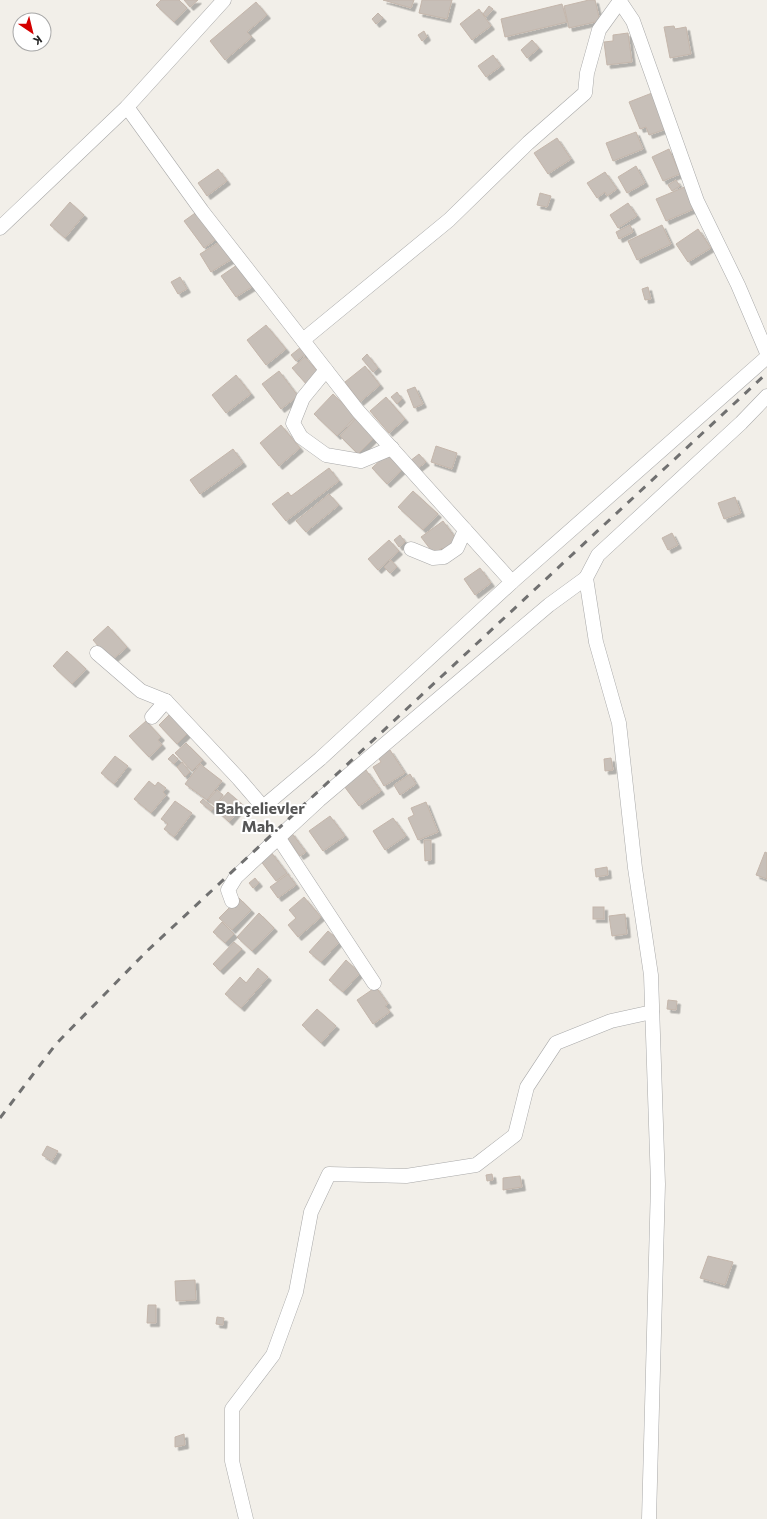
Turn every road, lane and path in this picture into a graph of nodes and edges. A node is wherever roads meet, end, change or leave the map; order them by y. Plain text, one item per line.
1 (224, 0) edge
2 (620, 0) edge
3 (127, 107) junction
4 (0, 228) edge
5 (303, 340) junction
6 (767, 353) edge
7 (767, 357) edge
8 (326, 370) junction
9 (767, 396) edge
10 (392, 448) junction
11 (465, 530) junction
12 (411, 549) dead end
13 (586, 578) junction
14 (512, 582) junction
15 (97, 653) dead end
16 (166, 701) junction
17 (152, 718) dead end
18 (278, 837) junction
19 (232, 901) dead end
20 (374, 983) dead end
21 (652, 1012) junction
22 (246, 1519) edge
23 (649, 1519) edge

1 - 3 street
2 - 5 street
2 - 6 street
3 - 4 street
3 - 5 street
5 - 8 street
7 - 14 street
8 - 10 street
8 - 10 street
9 - 13 street
10 - 11 street
11 - 12 street
11 - 14 street
13 - 18 street
13 - 21 street
14 - 16 street
15 - 16 street
16 - 17 street
18 - 19 street
18 - 20 street
21 - 22 street
21 - 23 street

